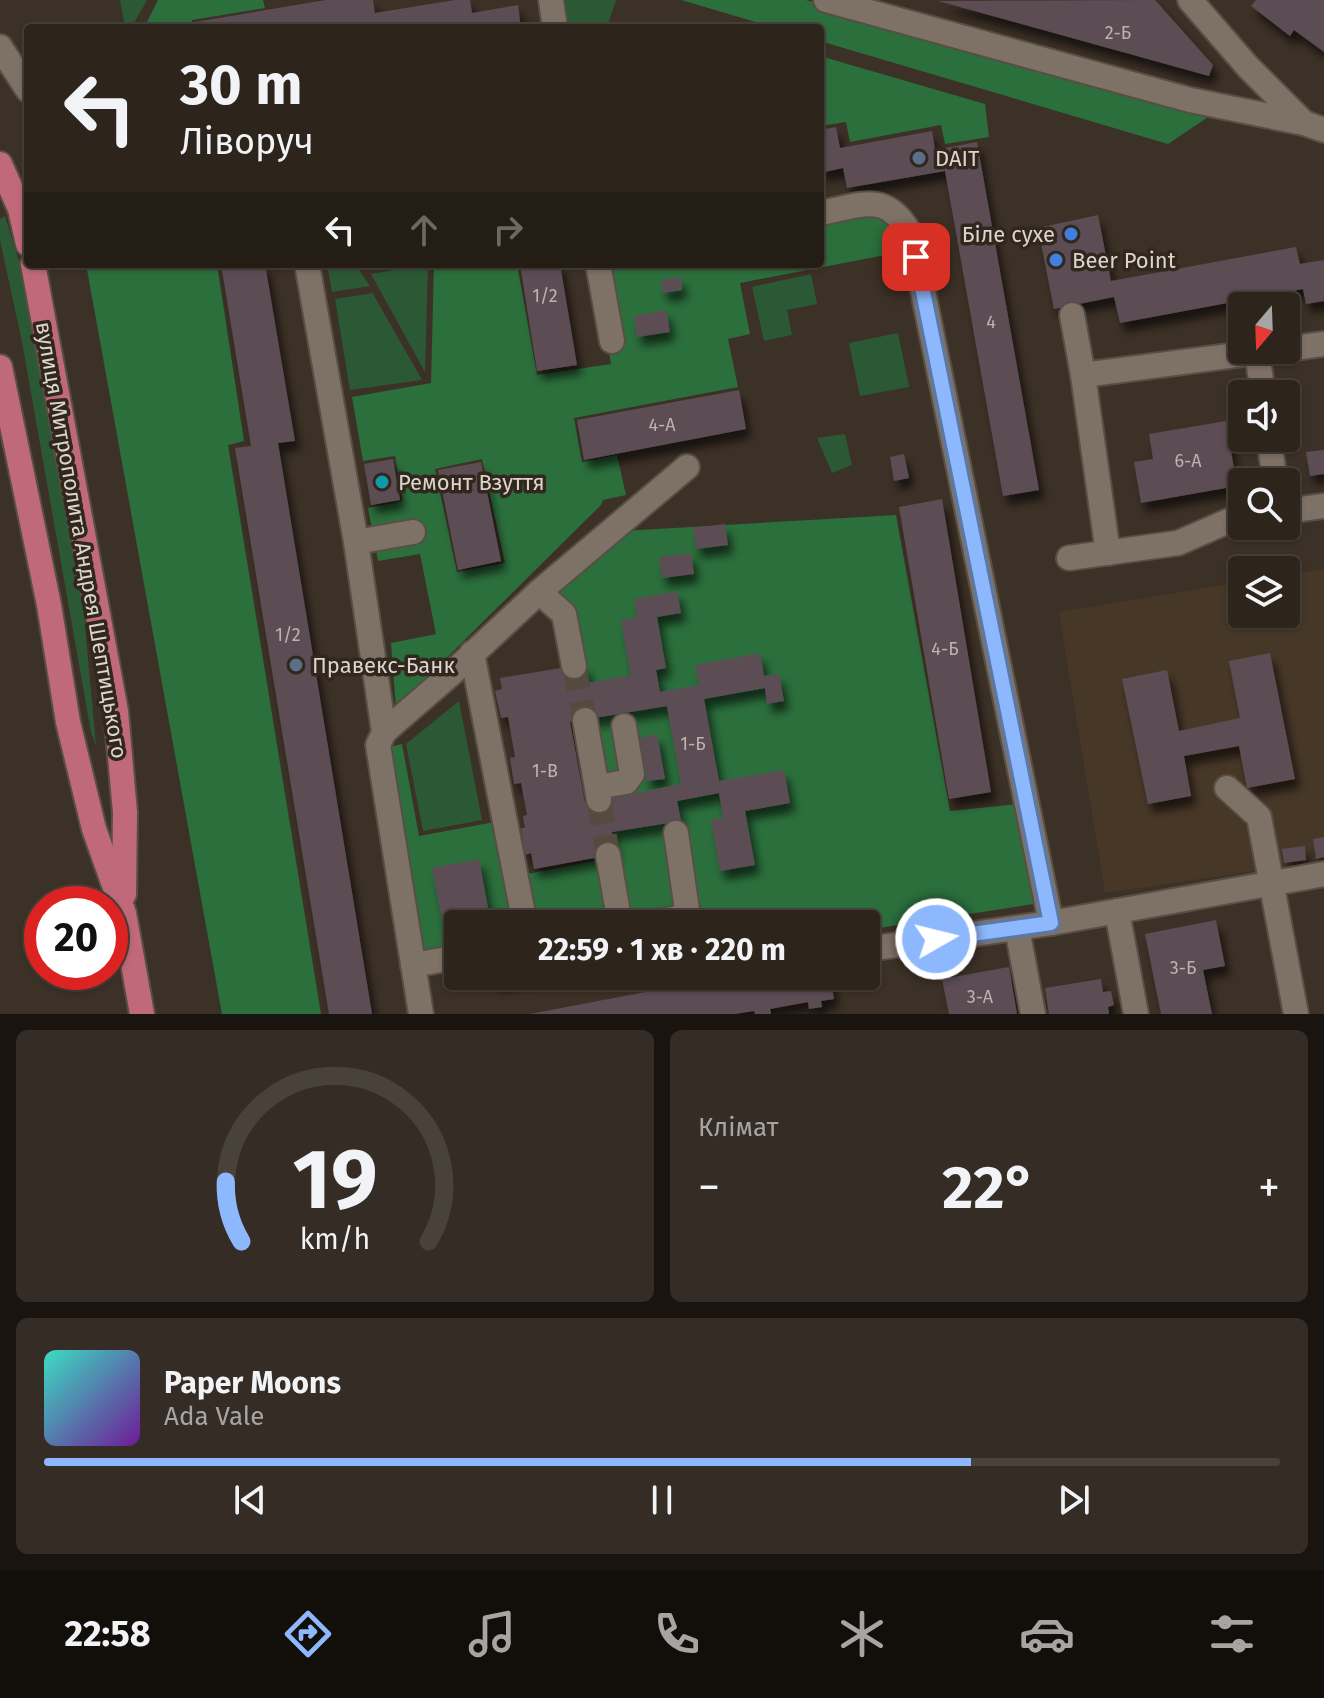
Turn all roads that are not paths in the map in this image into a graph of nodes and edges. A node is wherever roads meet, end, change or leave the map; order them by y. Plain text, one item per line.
1 (551, 0) edge
2 (826, 0) edge
3 (1190, 0) edge
4 (554, 24) edge
5 (0, 47) edge
6 (24, 84) edge
7 (1314, 126) edge
8 (0, 164) edge
9 (824, 212) edge
10 (24, 226) edge
11 (34, 268) edge
12 (308, 268) edge
13 (599, 268) edge
14 (1072, 315) dead end
15 (612, 341) dead end
16 (1324, 344) edge
17 (1300, 347) edge
18 (1228, 356) edge
19 (0, 367) edge
20 (1083, 375) junction
21 (687, 467) dead end
22 (1324, 506) edge
23 (1300, 509) edge
24 (1228, 521) edge
25 (413, 532) dead end
26 (356, 542) junction
27 (1108, 553) junction
28 (1069, 558) dead end
29 (539, 592) junction
30 (472, 653) junction
31 (574, 666) tunnel mouth
32 (585, 720) tunnel mouth
33 (624, 726) dead end
34 (384, 732) junction
35 (1227, 788) dead end
36 (676, 833) dead end
37 (608, 855) tunnel mouth
38 (1324, 874) edge
39 (1271, 883) junction
40 (114, 886) edge
41 (124, 886) edge
42 (522, 910) edge
43 (618, 910) edge
44 (687, 910) edge
45 (1117, 911) junction
46 (1051, 923) junction
47 (1017, 928) junction
48 (128, 935) edge
49 (882, 947) dead end
50 (444, 959) edge
51 (413, 965) junction
52 (142, 1014) edge
53 (421, 1014) edge
54 (1033, 1014) edge
55 (1136, 1014) edge
56 (1296, 1014) edge

1 - 4 lane
2 - 7 lane
3 - 7 lane
5 - 6 lane
8 - 10 main road
9 - 46 lane
11 - 41 main road, вулиця Митрополита Андрея Шептицького
12 - 26 lane
13 - 15 lane
14 - 20 lane
16 - 17 lane
18 - 20 lane
19 - 40 main road, вулиця Митрополита Андрея Шептицького
20 - 27 lane
21 - 29 lane
22 - 23 lane
24 - 27 lane
25 - 26 lane
26 - 34 lane
27 - 28 lane
29 - 30 lane
29 - 31 lane
30 - 34 lane
30 - 42 lane
32 - 33 lane
34 - 51 lane
35 - 39 lane
36 - 44 lane
37 - 43 lane
38 - 39 lane
39 - 45 lane
39 - 56 lane
45 - 46 lane
45 - 55 lane
46 - 47 lane
47 - 49 lane
47 - 54 lane
48 - 52 main road, вулиця Митрополита Андрея Шептицького
50 - 51 lane
51 - 53 lane

